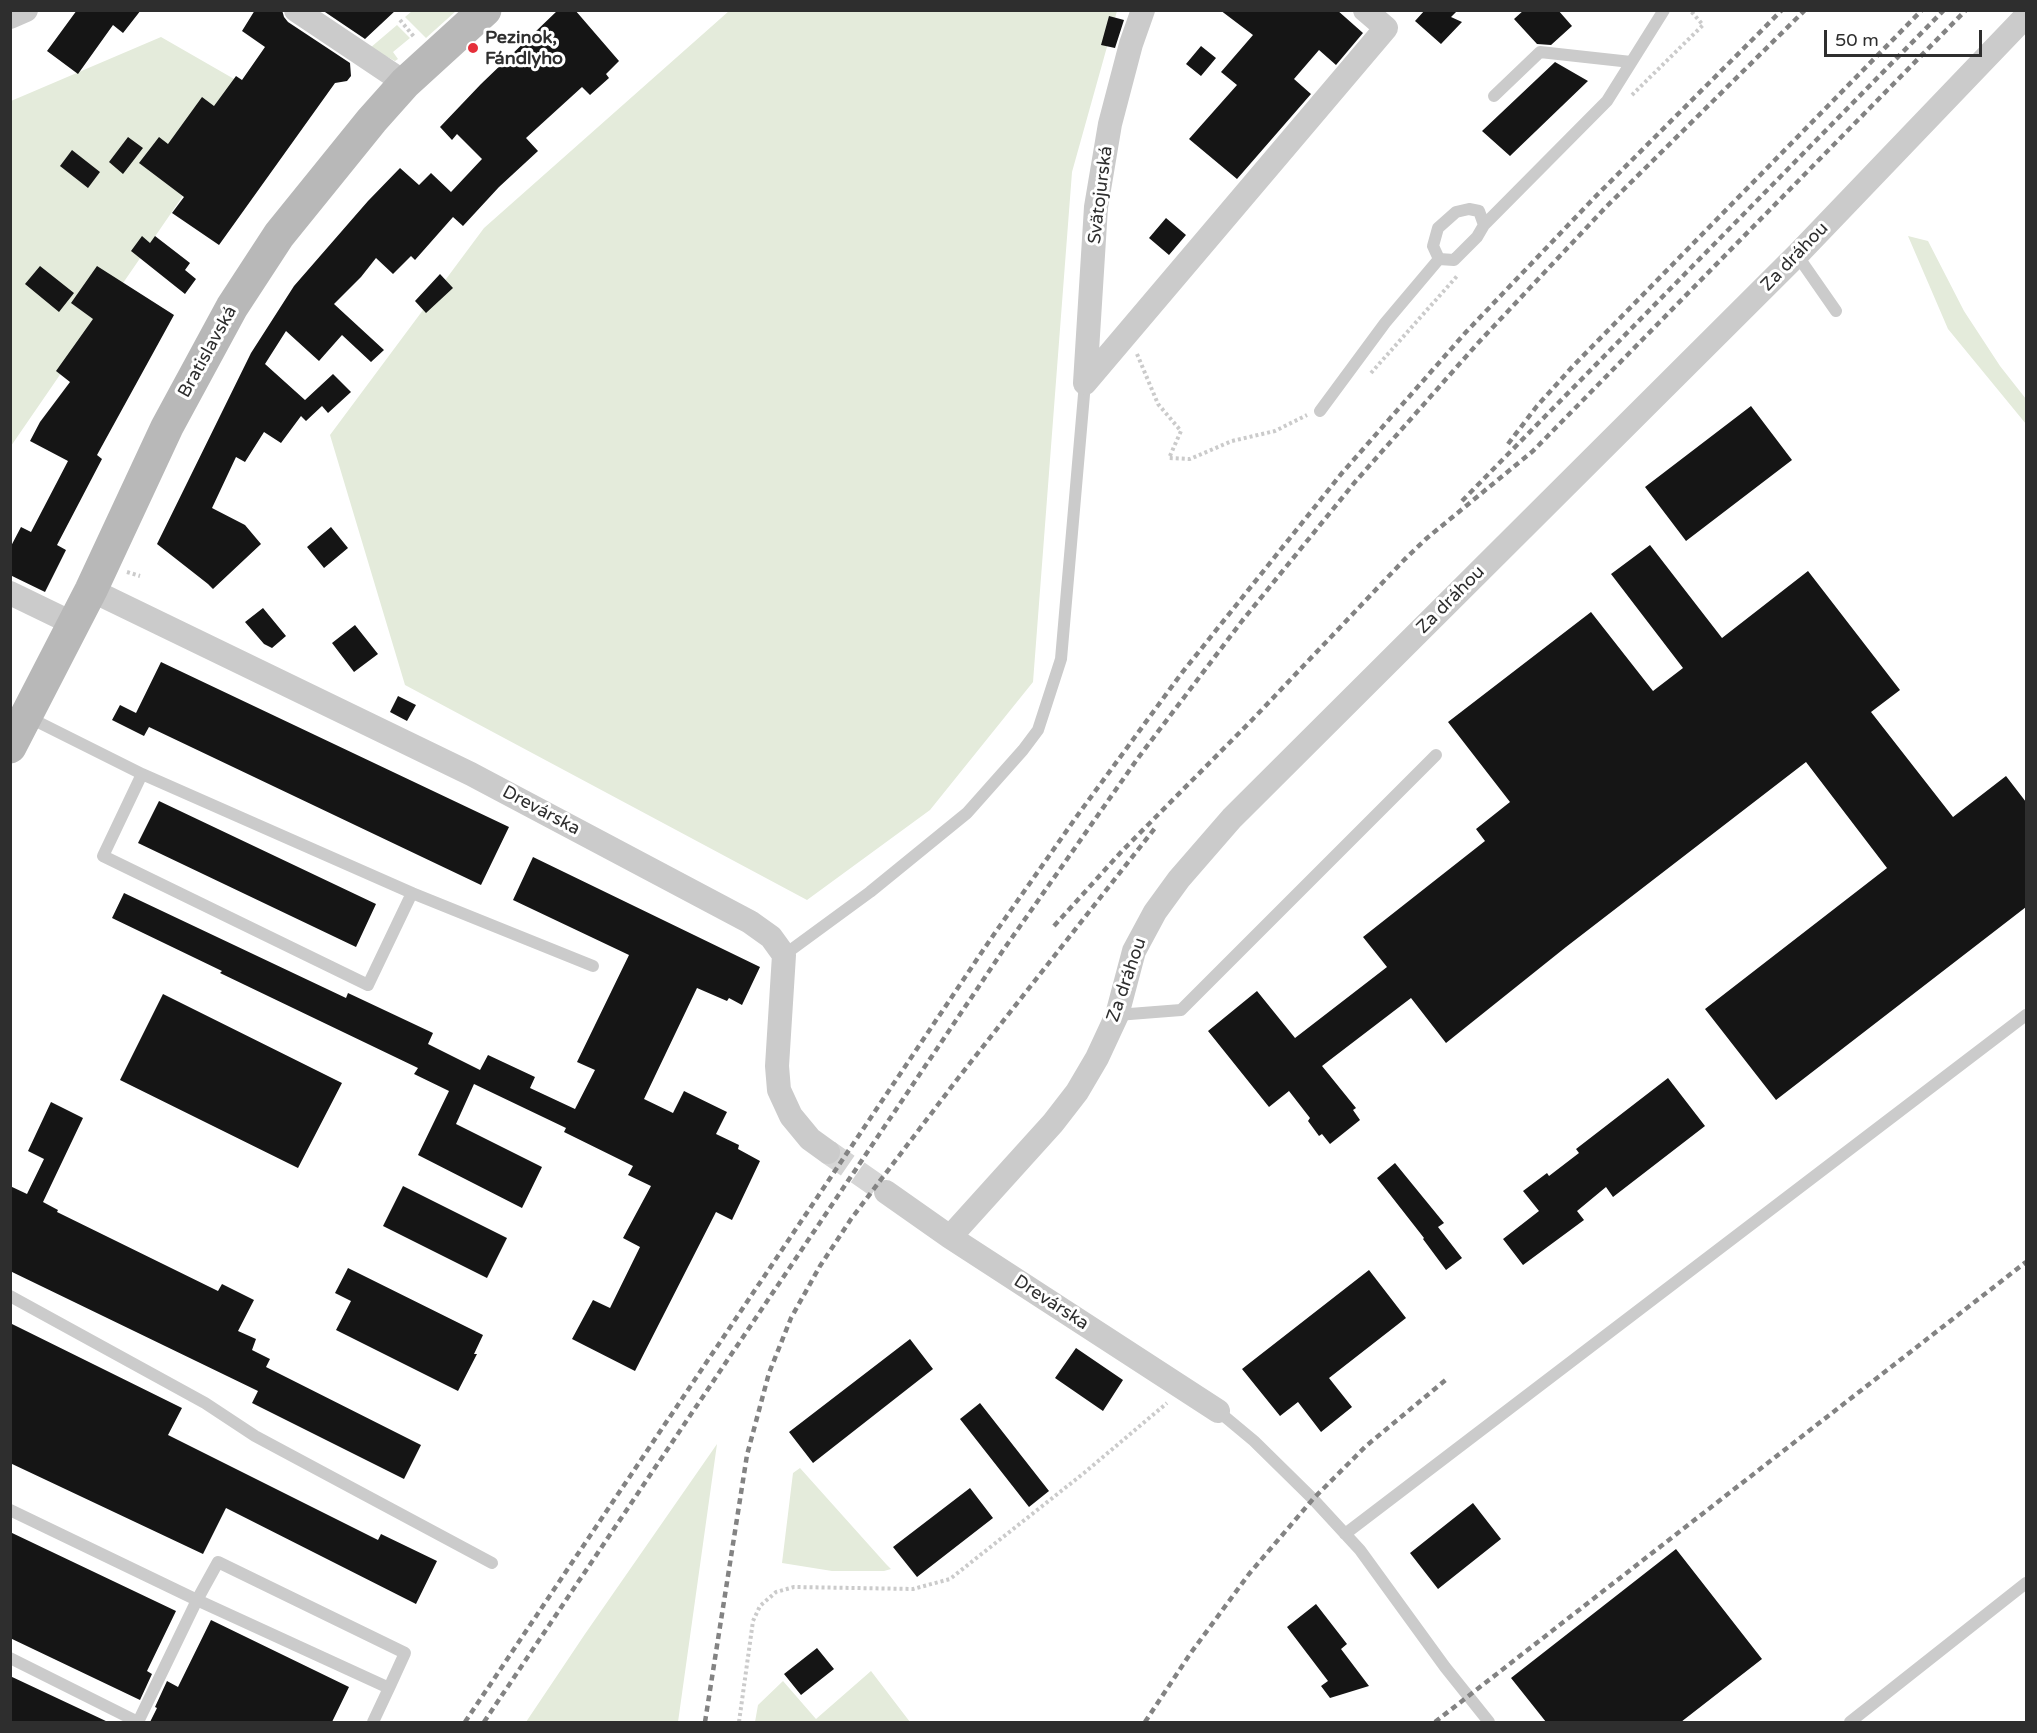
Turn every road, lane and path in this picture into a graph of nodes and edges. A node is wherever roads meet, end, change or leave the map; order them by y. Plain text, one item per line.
1 (26, 10) edge
2 (297, 10) edge
3 (485, 10) edge
4 (1143, 10) edge
5 (1365, 10) edge
6 (1664, 10) edge
7 (2026, 16) edge
8 (10, 17) edge
9 (400, 20) dead end
10 (417, 40) dead end
11 (1631, 62) junction
12 (405, 83) junction
13 (1494, 96) dead end
14 (1484, 225) junction
15 (1797, 255) junction
16 (1439, 259) junction
17 (1836, 311) dead end
18 (1126, 336) junction
19 (1085, 383) junction
20 (1320, 411) joint
21 (91, 590) junction
22 (10, 593) edge
23 (74, 624) junction
24 (25, 716) junction
25 (10, 747) edge
26 (1436, 755) dead end
27 (142, 774) junction
28 (412, 893) junction
29 (784, 955) junction
30 (593, 966) dead end
31 (1117, 1015) junction
32 (2026, 1015) edge
33 (828, 1152) tunnel mouth
34 (886, 1192) tunnel mouth
35 (950, 1237) junction
36 (10, 1296) edge
37 (1183, 1388) junction
38 (1218, 1411) joint
39 (10, 1510) edge
40 (1345, 1534) junction
41 (492, 1563) dead end
42 (2026, 1584) edge
43 (197, 1600) junction
44 (10, 1658) edge
45 (389, 1688) junction
46 (138, 1722) edge
47 (373, 1722) edge
48 (739, 1722) edge
49 (1489, 1722) edge
50 (1850, 1722) edge

1 - 8 street
2 - 12 street
3 - 12 main road, Bratislavská
4 - 19 street, Svätojurská
5 - 18 street
6 - 11 lane
7 - 15 street, Za dráhou
9 - 10 path
11 - 13 lane
11 - 14 lane
12 - 21 main road, Bratislavská
14 - 16 lane
14 - 16 lane
15 - 17 lane
15 - 31 street, Za dráhou
16 - 20 lane
18 - 19 street
18 - 20 path
19 - 29 lane
21 - 23 main road, Bratislavská
21 - 29 street, Drevárska
22 - 23 street
23 - 24 main road, Bratislavská
24 - 25 main road, Bratislavská
24 - 27 lane
26 - 31 lane
27 - 28 lane
27 - 28 lane
28 - 30 lane
29 - 33 street
31 - 35 street, Za dráhou
32 - 40 lane
34 - 35 street, Drevárska
35 - 37 street, Drevárska
36 - 41 lane
37 - 38 street, Drevárska
37 - 48 path
38 - 40 lane
39 - 43 lane
40 - 49 lane
42 - 50 lane
43 - 45 lane
43 - 45 lane
43 - 46 lane
44 - 46 lane
45 - 47 lane

